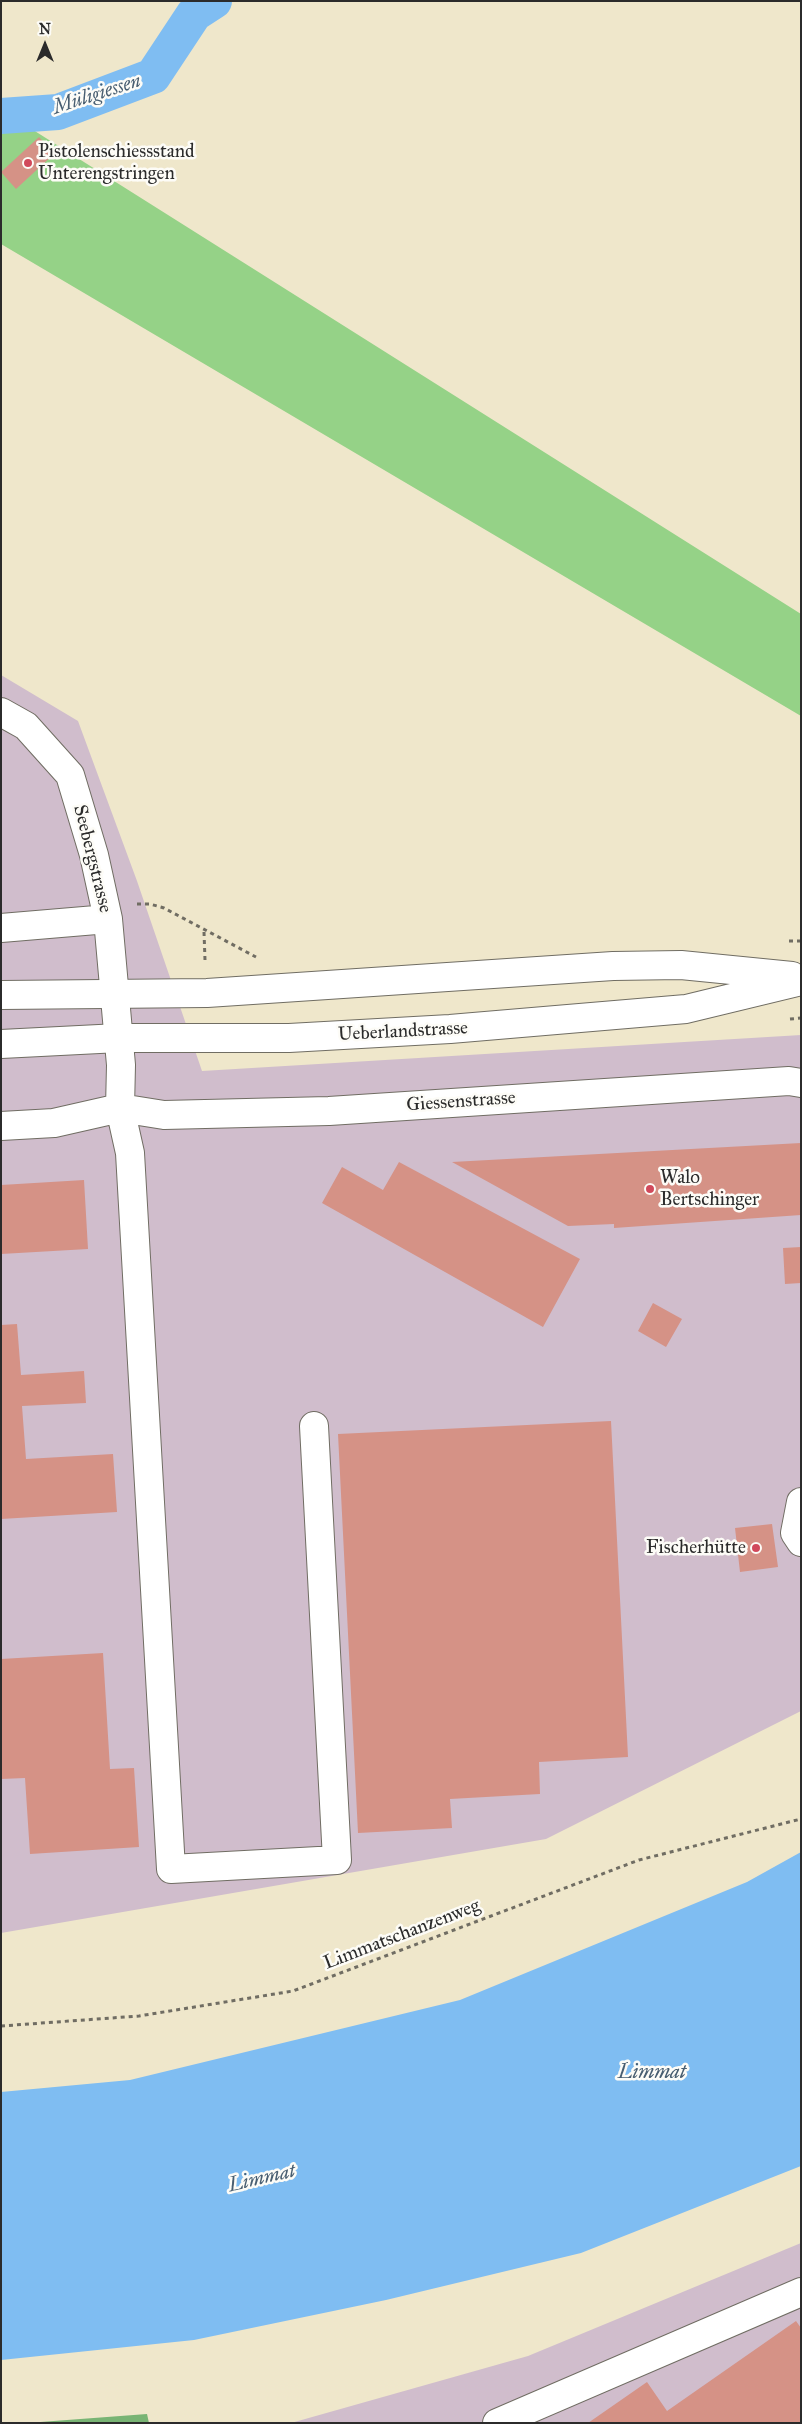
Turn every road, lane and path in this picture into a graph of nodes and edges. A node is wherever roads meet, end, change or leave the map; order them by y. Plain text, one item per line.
1 (1, 712) edge
2 (108, 919) junction
3 (1, 928) edge
4 (781, 941) dead end
5 (801, 941) edge
6 (264, 958) dead end
7 (801, 977) edge
8 (801, 981) edge
9 (1, 995) edge
10 (116, 995) junction
11 (119, 1038) junction
12 (1, 1044) edge
13 (801, 1083) edge
14 (120, 1108) junction
15 (1, 1126) edge
16 (314, 1426) dead end
17 (801, 1502) edge
18 (801, 1542) edge
19 (801, 1819) edge
20 (1, 2026) edge
21 (801, 2292) edge
22 (497, 2423) edge

1 - 2 main road, Seebergstrasse
2 - 3 main road
2 - 6 path
2 - 10 main road, Seebergstrasse
4 - 5 path
7 - 10 main road
8 - 11 main road, Ueberlandstrasse
9 - 10 main road
10 - 11 main road, Seebergstrasse
11 - 12 main road, Ueberlandstrasse
11 - 14 main road
13 - 14 main road, Giessenstrasse
14 - 15 main road, Giessenstrasse
14 - 16 main road
17 - 18 main road
19 - 20 path, Limmatschanzenweg
21 - 22 main road

